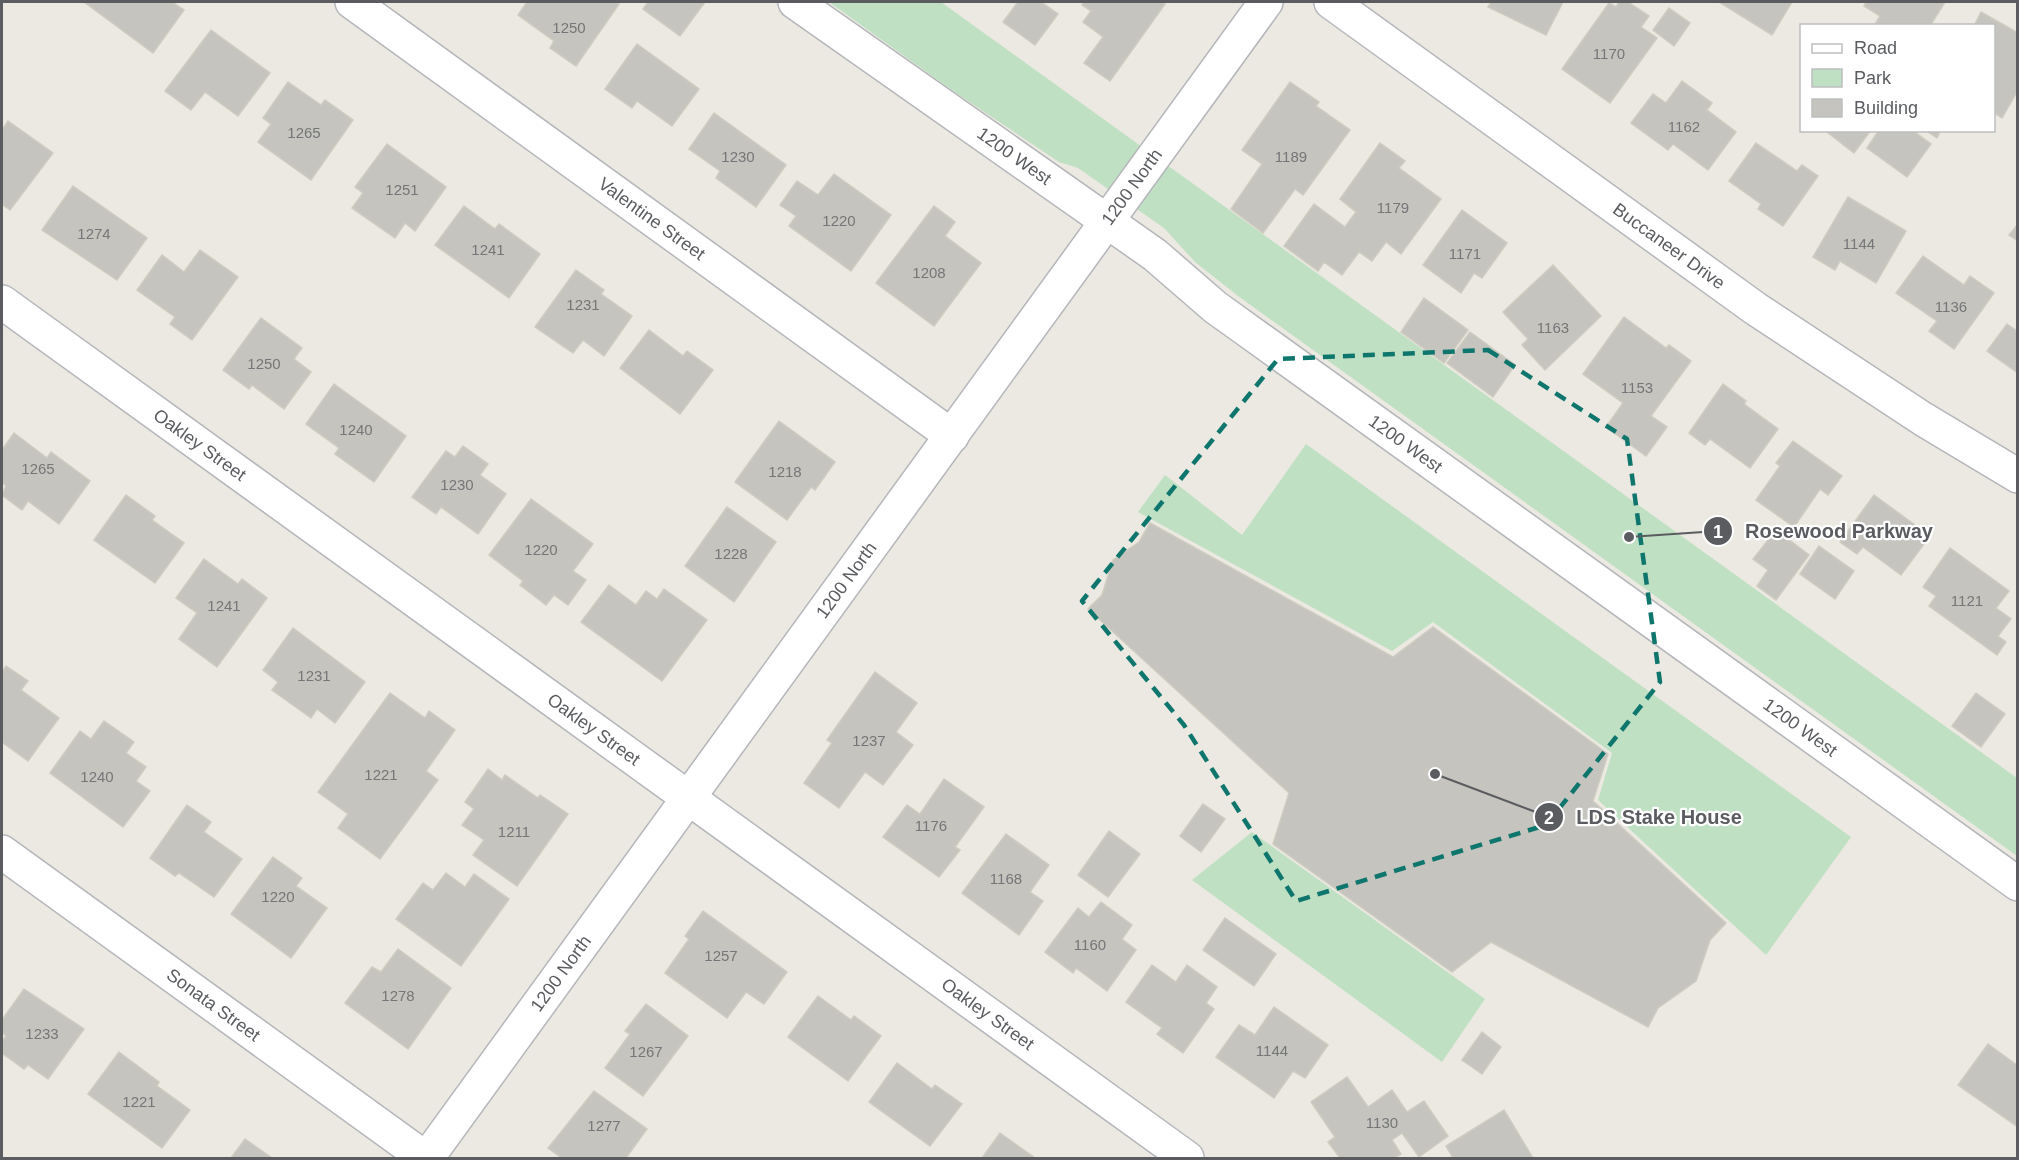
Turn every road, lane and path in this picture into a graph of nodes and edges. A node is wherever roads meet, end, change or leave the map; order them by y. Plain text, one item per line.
1 (352, 2) edge
2 (795, 2) edge
3 (1266, 2) edge
4 (1331, 2) edge
5 (1108, 220) junction
6 (2, 302) edge
7 (952, 436) junction
8 (2018, 476) edge
9 (688, 798) junction
10 (2, 852) edge
11 (2018, 884) edge
12 (426, 1158) edge
13 (1187, 1158) edge

1 - 7 street, Valentine Street
2 - 5 street, 1200 West
3 - 5 street, 1200 North
4 - 8 street, Buccaneer Drive
5 - 7 street, 1200 North
5 - 11 street, 1200 West
6 - 9 street, Oakley Street
7 - 9 street, 1200 North
9 - 12 street, 1200 North
9 - 13 street, Oakley Street
10 - 12 street, Sonata Street

